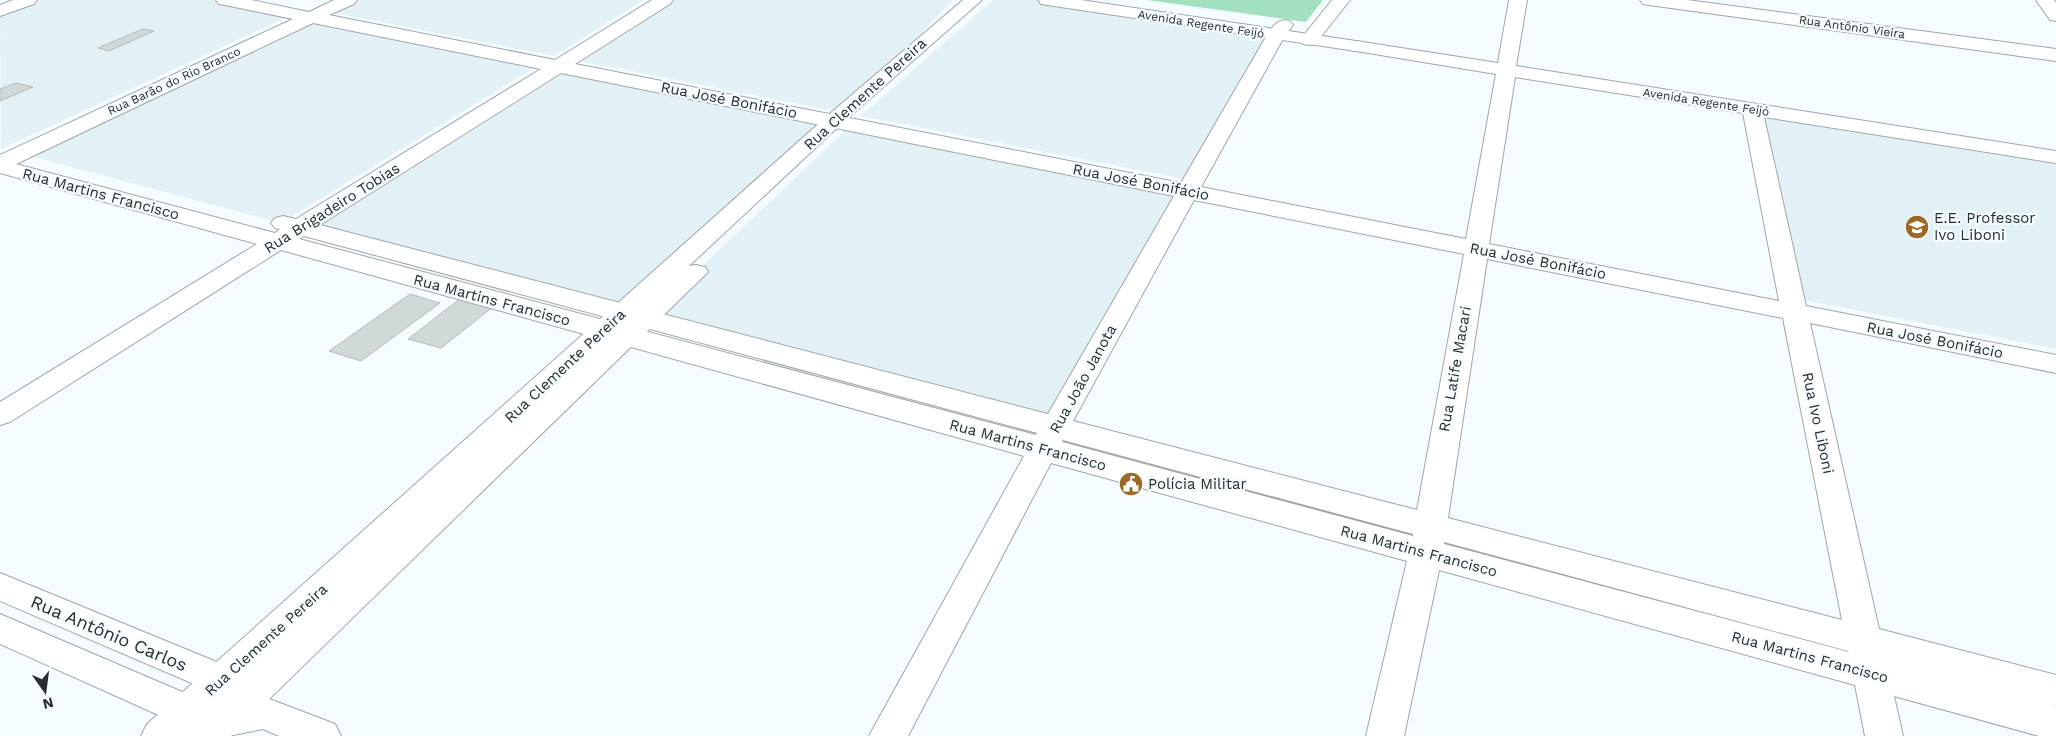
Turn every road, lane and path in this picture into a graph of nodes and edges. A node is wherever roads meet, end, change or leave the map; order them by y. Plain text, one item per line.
1 (5, 0) edge
2 (28, 0) edge
3 (225, 0) edge
4 (269, 0) edge
5 (348, 0) edge
6 (973, 0) edge
7 (988, 0) edge
8 (1047, 0) edge
9 (1341, 0) edge
10 (1518, 0) edge
11 (1649, 0) edge
12 (2044, 0) edge
13 (0, 2) edge
14 (651, 2) edge
15 (1126, 5) edge
16 (1735, 6) edge
17 (313, 10) edge
18 (0, 11) edge
19 (2056, 16) edge
20 (1280, 30) junction
21 (1311, 37) junction
22 (2056, 54) edge
23 (556, 61) junction
24 (1507, 70) junction
25 (1752, 110) junction
26 (847, 119) junction
27 (3, 155) edge
28 (2056, 157) edge
29 (1192, 186) junction
30 (279, 232) junction
31 (1477, 243) junction
32 (1794, 305) junction
33 (625, 325) junction
34 (2018, 349) junction
35 (2056, 349) edge
36 (2056, 364) edge
37 (0, 395) edge
38 (0, 415) edge
39 (1050, 438) junction
40 (1427, 539) junction
41 (0, 586) edge
42 (0, 628) edge
43 (1864, 641) junction
44 (1872, 673) junction
45 (2056, 691) edge
46 (245, 695) junction
47 (204, 723) edge
48 (2056, 724) edge
49 (160, 736) edge
50 (322, 736) edge
51 (888, 736) edge
52 (1386, 736) edge
53 (1884, 736) edge

1 - 13 street
2 - 18 street
3 - 17 street, Rua José Bonifácio
4 - 17 street, Rua José Bonifácio
5 - 17 street, Rua Barão do Rio Branco
6 - 26 street, Rua Clemente Pereira
7 - 26 street, Rua Clemente Pereira
8 - 15 street, Avenida Regente Feijó
9 - 21 street
10 - 24 street, Rua Latife Macari
11 - 16 street, Rua Antônio Vieira
12 - 19 street
14 - 23 street, Rua Brigadeiro Tobias
15 - 20 street, Avenida Regente Feijó
16 - 22 street, Rua Antônio Vieira
17 - 23 street, Rua José Bonifácio
17 - 27 street, Rua Barão do Rio Branco
20 - 21 street, Avenida Regente Feijó
20 - 29 street, Rua João Janota
21 - 24 street, Avenida Regente Feijó
23 - 26 street, Rua José Bonifácio
23 - 30 street, Rua Brigadeiro Tobias
24 - 25 street, Avenida Regente Feijó
24 - 31 street, Rua Latife Macari
25 - 28 street, Avenida Regente Feijó
25 - 32 street, Rua Ivo Liboni
26 - 29 street, Rua José Bonifácio
26 - 33 street, Rua Clemente Pereira
27 - 30 street, Rua Martins Francisco
29 - 31 street, Rua José Bonifácio
29 - 39 street, Rua João Janota
30 - 33 street, Rua Martins Francisco
30 - 37 street, Rua Brigadeiro Tobias
30 - 38 street, Rua Brigadeiro Tobias
31 - 32 street, Rua José Bonifácio
31 - 40 street, Rua Latife Macari
32 - 34 street, Rua José Bonifácio
32 - 43 street, Rua Ivo Liboni
33 - 39 street, Rua Martins Francisco
33 - 46 street, Rua Clemente Pereira
34 - 35 street, Rua José Bonifácio
34 - 36 street, Rua José Bonifácio
39 - 40 street, Rua Martins Francisco
39 - 51 street, Rua João Janota
40 - 43 street, Rua Martins Francisco
40 - 44 street, Rua Martins Francisco
40 - 52 street, Rua Latife Macari
41 - 46 street, Rua Antônio Carlos
42 - 47 street
43 - 44 street, Rua Ivo Liboni
43 - 45 street, Rua Martins Francisco
44 - 48 street, Rua Martins Francisco
44 - 53 street, Rua Ivo Liboni
46 - 47 street
46 - 47 street, Rua Clemente Pereira
46 - 50 street, Rua Antônio Carlos
47 - 49 street, Rua Clemente Pereira

